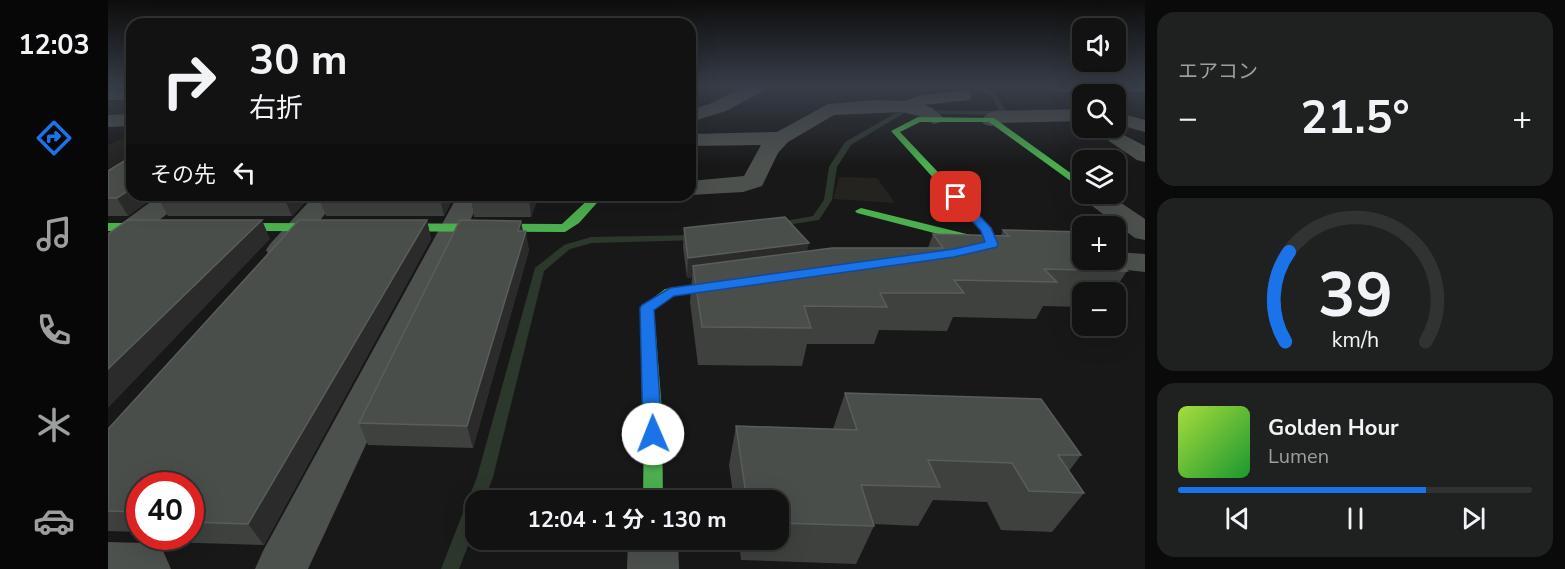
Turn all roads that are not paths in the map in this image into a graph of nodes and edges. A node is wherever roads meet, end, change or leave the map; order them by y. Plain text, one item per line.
1 (824, 113) edge
2 (921, 113) edge
3 (934, 113) edge
4 (1072, 115) edge
5 (126, 120) edge
6 (991, 120) junction
7 (108, 121) edge
8 (1145, 126) edge
9 (1126, 127) edge
10 (1126, 137) edge
11 (781, 138) junction
12 (696, 140) edge
13 (1145, 155) edge
14 (1072, 179) edge
15 (696, 188) edge
16 (166, 201) edge
17 (324, 201) edge
18 (589, 201) edge
19 (1106, 204) edge
20 (861, 211) dead end
21 (461, 212) edge
22 (121, 227) edge
23 (181, 227) edge
24 (205, 227) edge
25 (301, 228) junction
26 (1145, 232) edge
27 (997, 245) junction
28 (108, 246) edge
29 (963, 251) edge
30 (1126, 262) edge
31 (1145, 263) edge
32 (261, 272) edge
33 (753, 281) edge
34 (653, 490) edge
35 (653, 550) edge
36 (108, 568) edge
37 (145, 569) edge
38 (281, 569) edge
39 (653, 569) edge

1 - 11 street
2 - 27 street
3 - 6 street
4 - 6 street
5 - 7 street
6 - 14 street
8 - 9 street
10 - 13 street
11 - 12 street
11 - 15 street
16 - 22 street
17 - 25 street
18 - 21 street
19 - 26 street
20 - 27 street
21 - 25 street
21 - 38 street
22 - 23 street
22 - 28 street
24 - 25 street
25 - 32 street
27 - 29 street
30 - 31 street
33 - 34 street
35 - 39 street
36 - 37 street

